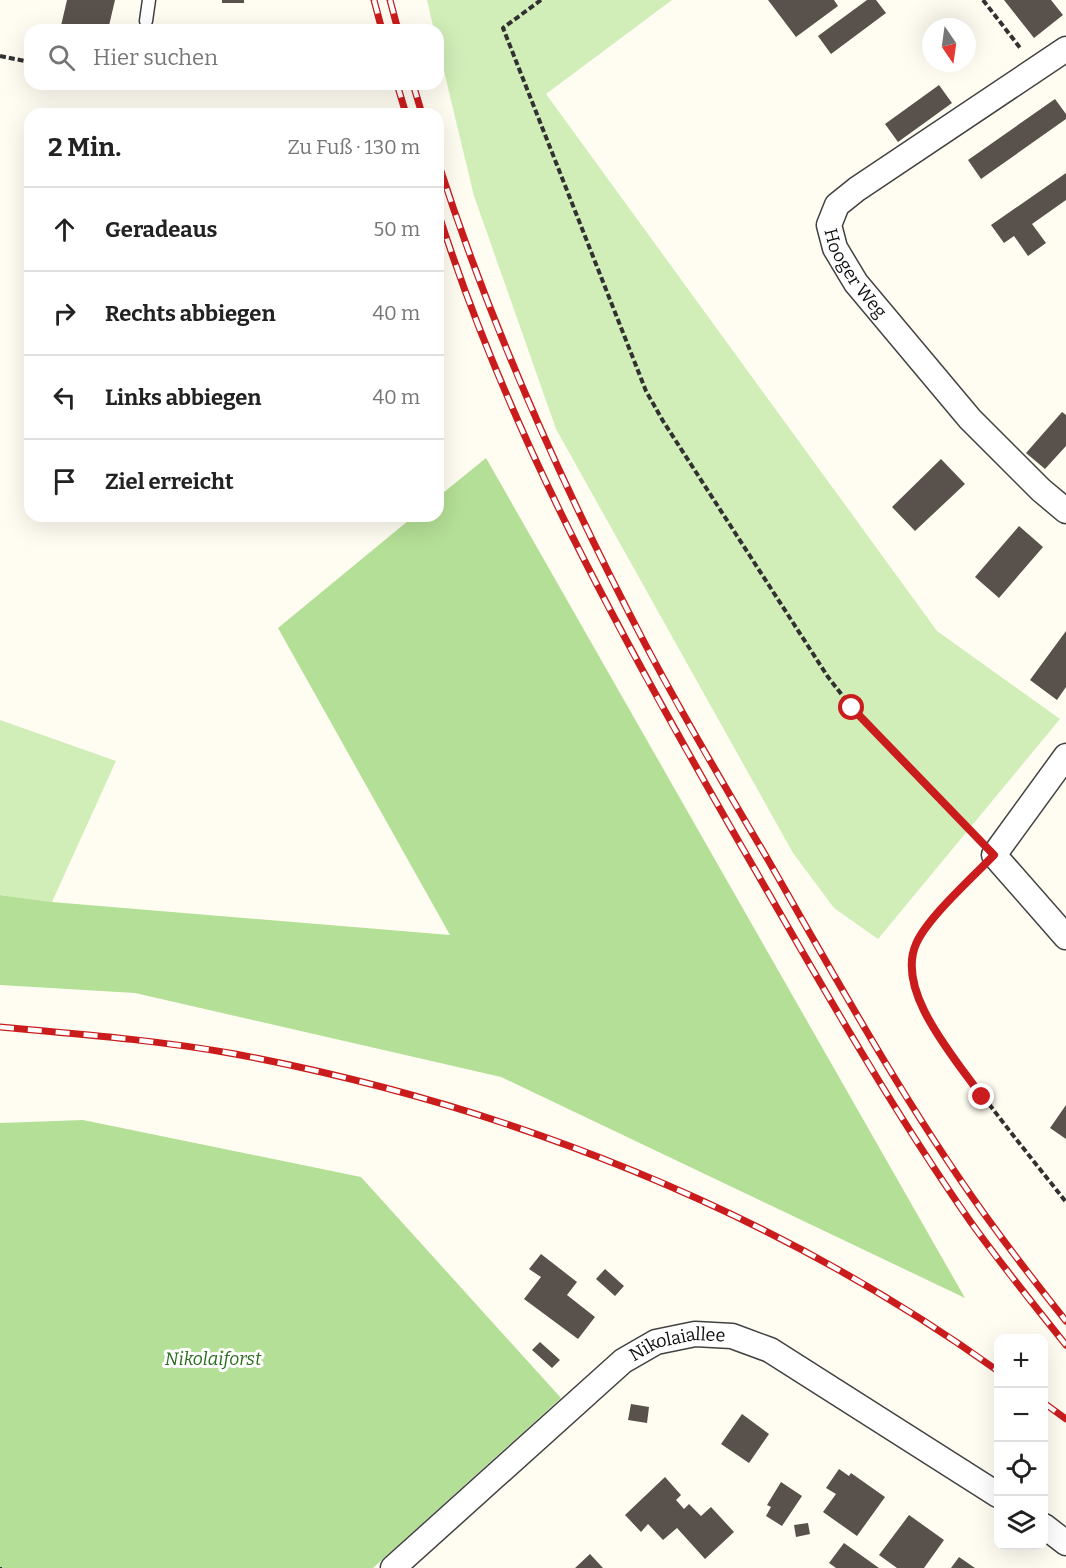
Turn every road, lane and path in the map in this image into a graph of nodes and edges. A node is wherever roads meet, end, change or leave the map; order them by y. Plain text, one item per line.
1 (149, 0) edge
2 (541, 0) edge
3 (983, 0) edge
4 (146, 21) dead end
5 (1066, 49) edge
6 (0, 56) edge
7 (24, 61) edge
8 (1037, 69) junction
9 (1066, 511) edge
10 (1066, 756) edge
11 (994, 855) junction
12 (1066, 937) edge
13 (1066, 1202) edge
14 (994, 1492) edge
15 (1048, 1529) edge
16 (1066, 1543) edge
17 (393, 1568) edge

1 - 4 lane
2 - 11 path
3 - 8 path
5 - 8 street, Hooger Weg
6 - 7 path
8 - 9 street, Hooger Weg
10 - 11 street
11 - 12 street
11 - 13 path
14 - 17 street, Nikolaiallee
15 - 16 street

